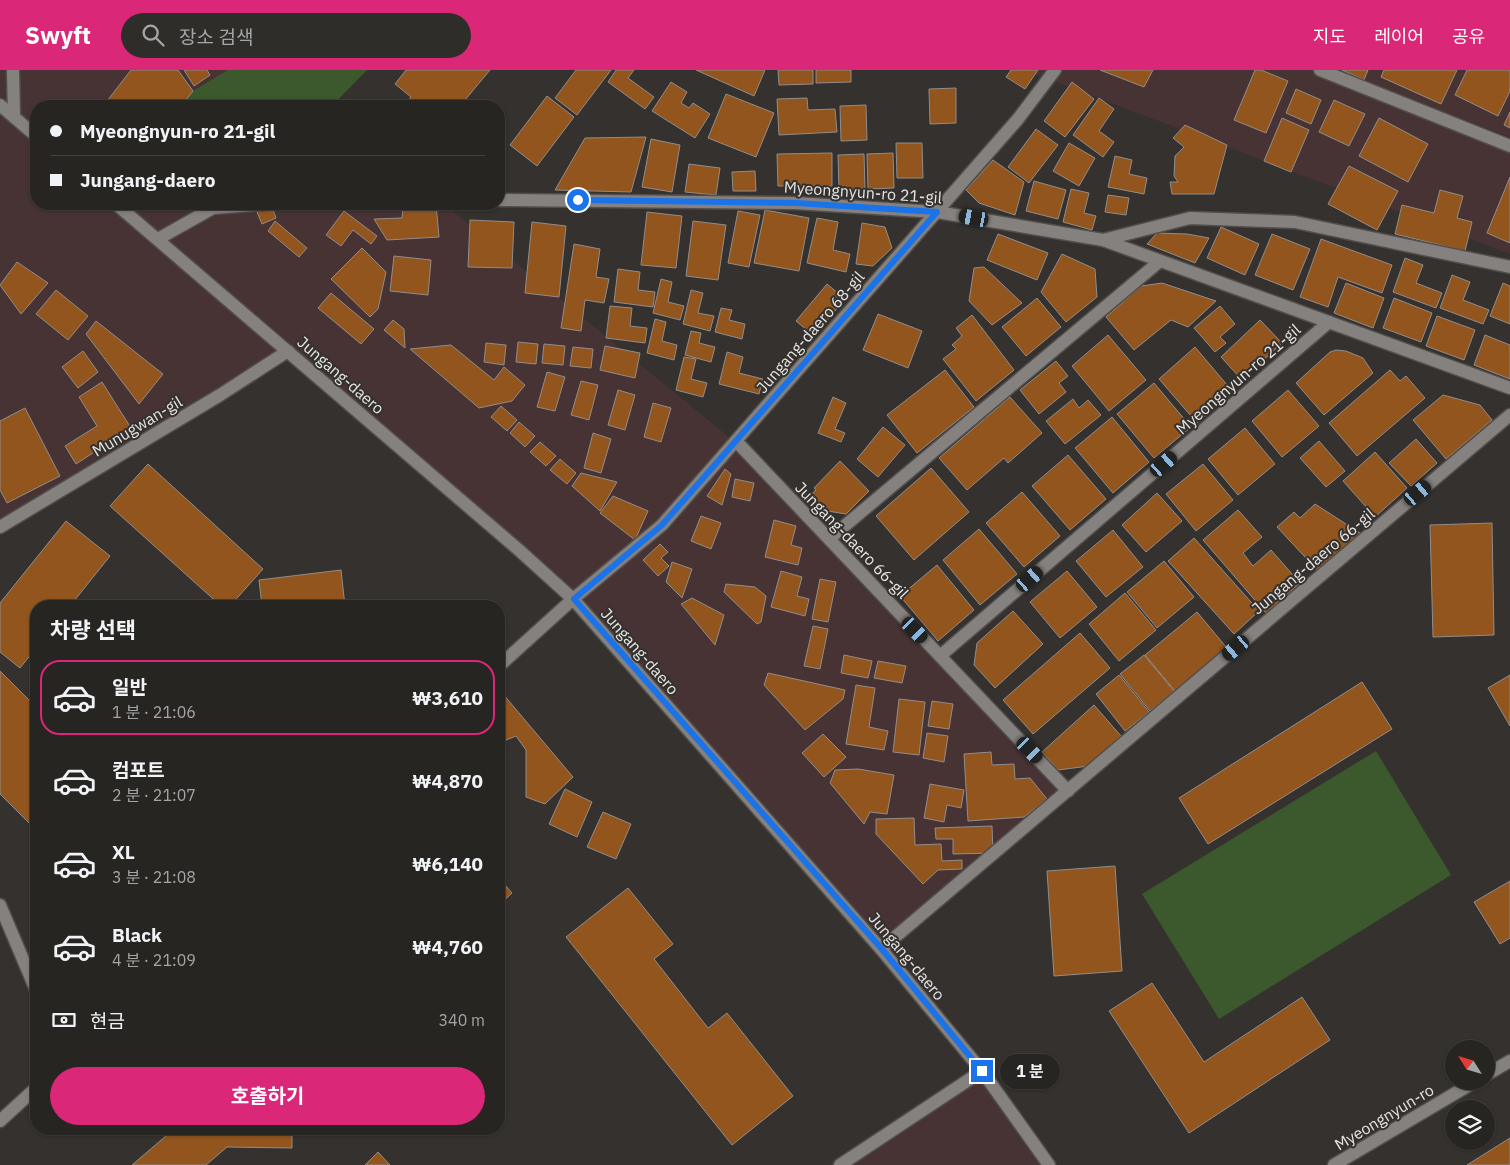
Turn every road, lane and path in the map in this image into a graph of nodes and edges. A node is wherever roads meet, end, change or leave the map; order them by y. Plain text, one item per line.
1 (13, 70) edge
2 (1056, 70) edge
3 (1320, 70) edge
4 (0, 105) edge
5 (14, 117) junction
6 (30, 131) edge
7 (1510, 146) edge
8 (505, 200) edge
9 (123, 210) edge
10 (209, 210) edge
11 (937, 212) junction
12 (158, 239) junction
13 (1102, 240) junction
14 (1160, 261) junction
15 (1510, 267) edge
16 (1329, 322) junction
17 (288, 351) junction
18 (1510, 388) edge
19 (1510, 415) edge
20 (736, 441) junction
21 (0, 528) edge
22 (829, 539) junction
23 (574, 599) junction
24 (940, 656) junction
25 (505, 661) edge
26 (1068, 791) junction
27 (0, 906) edge
28 (881, 948) junction
29 (30, 976) edge
30 (1510, 1061) edge
31 (1495, 1070) edge
32 (982, 1071) junction
33 (1461, 1090) edge
34 (30, 1094) edge
35 (0, 1122) edge
36 (840, 1165) edge
37 (1050, 1165) edge
38 (1334, 1165) edge

1 - 5 street
2 - 11 street, Jungang-daero 68-gil
3 - 7 street
4 - 5 street
5 - 6 street
8 - 11 street, Myeongnyun-ro 21-gil
9 - 12 street, Jungang-daero
10 - 12 street
11 - 13 street, Myeongnyun-ro 21-gil
11 - 20 street, Jungang-daero 68-gil
12 - 17 street, Jungang-daero
13 - 14 street, Myeongnyun-ro 21-gil
13 - 15 street
14 - 16 street, Myeongnyun-ro 21-gil
14 - 22 street
16 - 18 street, Myeongnyun-ro 21-gil
16 - 24 street, Myeongnyun-ro 21-gil
17 - 21 street, Munugwan-gil
17 - 23 street, Jungang-daero
19 - 26 street, Jungang-daero 66-gil
20 - 22 street, Jungang-daero 66-gil
20 - 23 street, Jungang-daero 68-gil
22 - 24 street, Jungang-daero 66-gil
23 - 25 street, Jungang-daero 68-gil
23 - 28 street, Jungang-daero
24 - 26 street, Jungang-daero 66-gil
26 - 28 street, Jungang-daero 66-gil
27 - 29 street
28 - 32 street, Jungang-daero
30 - 31 street
32 - 36 street
32 - 37 street, Jungang-daero
33 - 38 street, Myeongnyun-ro
34 - 35 street

